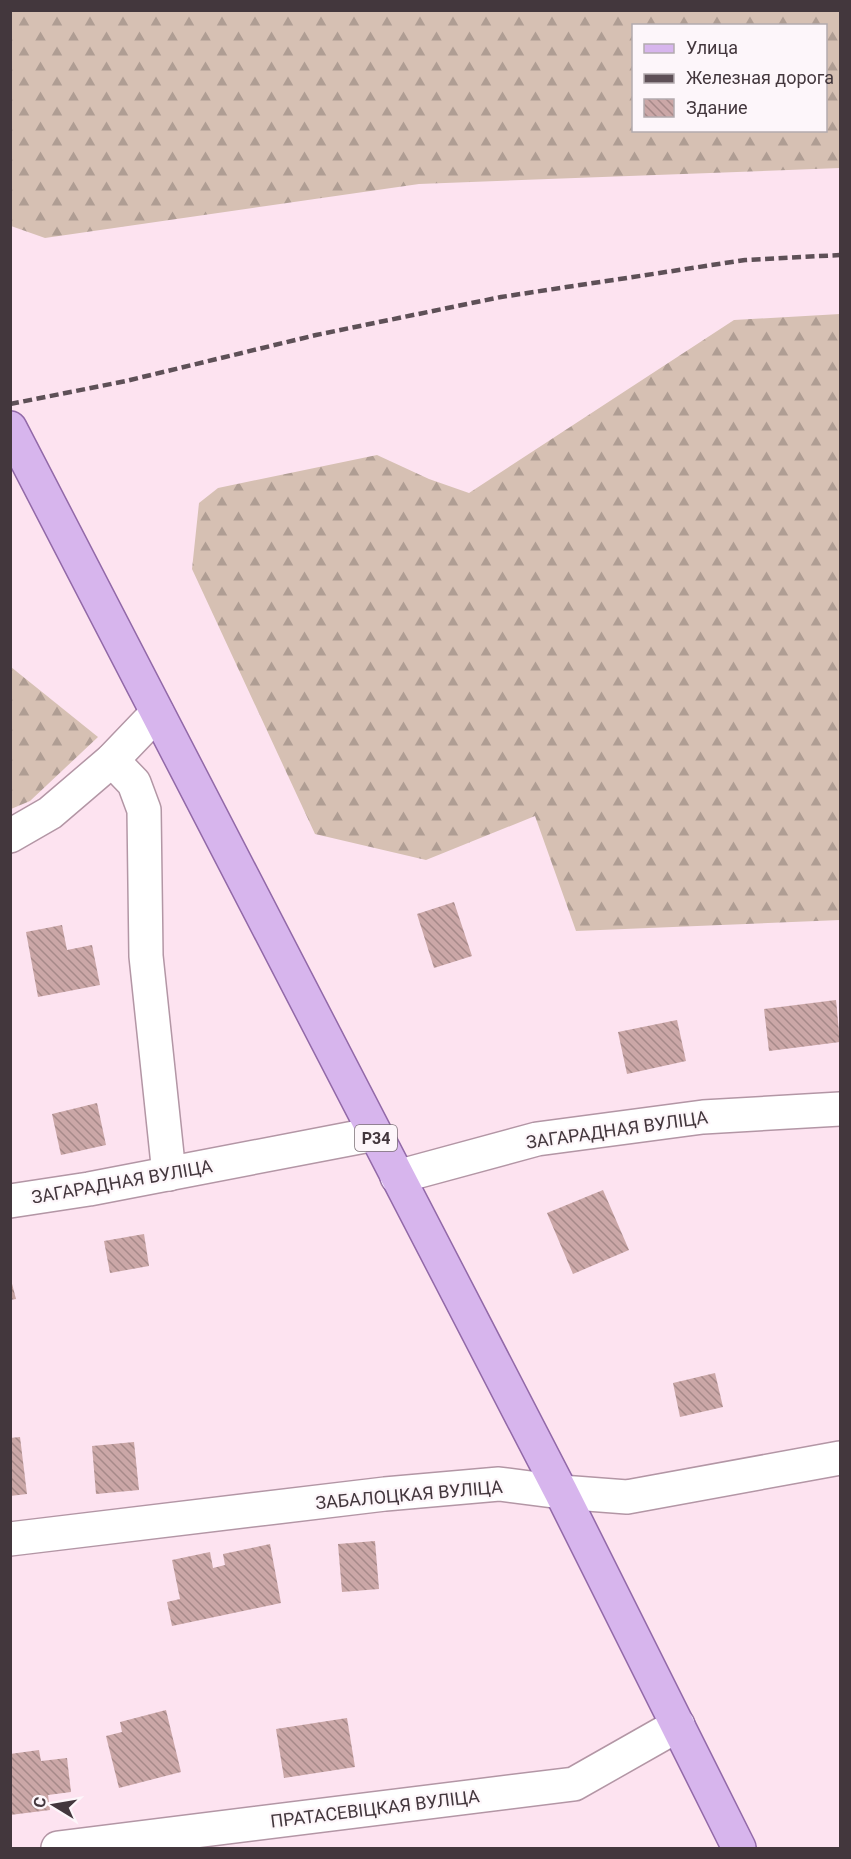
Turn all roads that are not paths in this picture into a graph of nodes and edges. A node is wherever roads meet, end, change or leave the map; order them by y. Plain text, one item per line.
1 (10, 429) edge
2 (157, 713) junction
3 (112, 760) junction
4 (10, 836) edge
5 (840, 1109) edge
6 (375, 1134) junction
7 (169, 1174) junction
8 (397, 1177) junction
9 (10, 1202) edge
10 (840, 1458) edge
11 (561, 1492) junction
12 (10, 1539) edge
13 (678, 1725) junction
14 (58, 1848) edge
15 (739, 1848) edge

1 - 2 main road, Р34
2 - 3 street
2 - 6 main road, Р34
3 - 4 street
3 - 7 street
5 - 8 street, ЗАГАРАДНАЯ ВУЛІЦА
6 - 7 street, ЗАГАРАДНАЯ ВУЛІЦА
6 - 8 main road, Р34
7 - 9 street, ЗАГАРАДНАЯ ВУЛІЦА
8 - 11 main road, Р34
10 - 11 street, ЗАБАЛОЦКАЯ ВУЛІЦА
11 - 12 street, ЗАБАЛОЦКАЯ ВУЛІЦА
11 - 13 main road, Р34
13 - 14 street, ПРАТАСЕВІЦКАЯ ВУЛІЦА
13 - 15 main road, Р34

